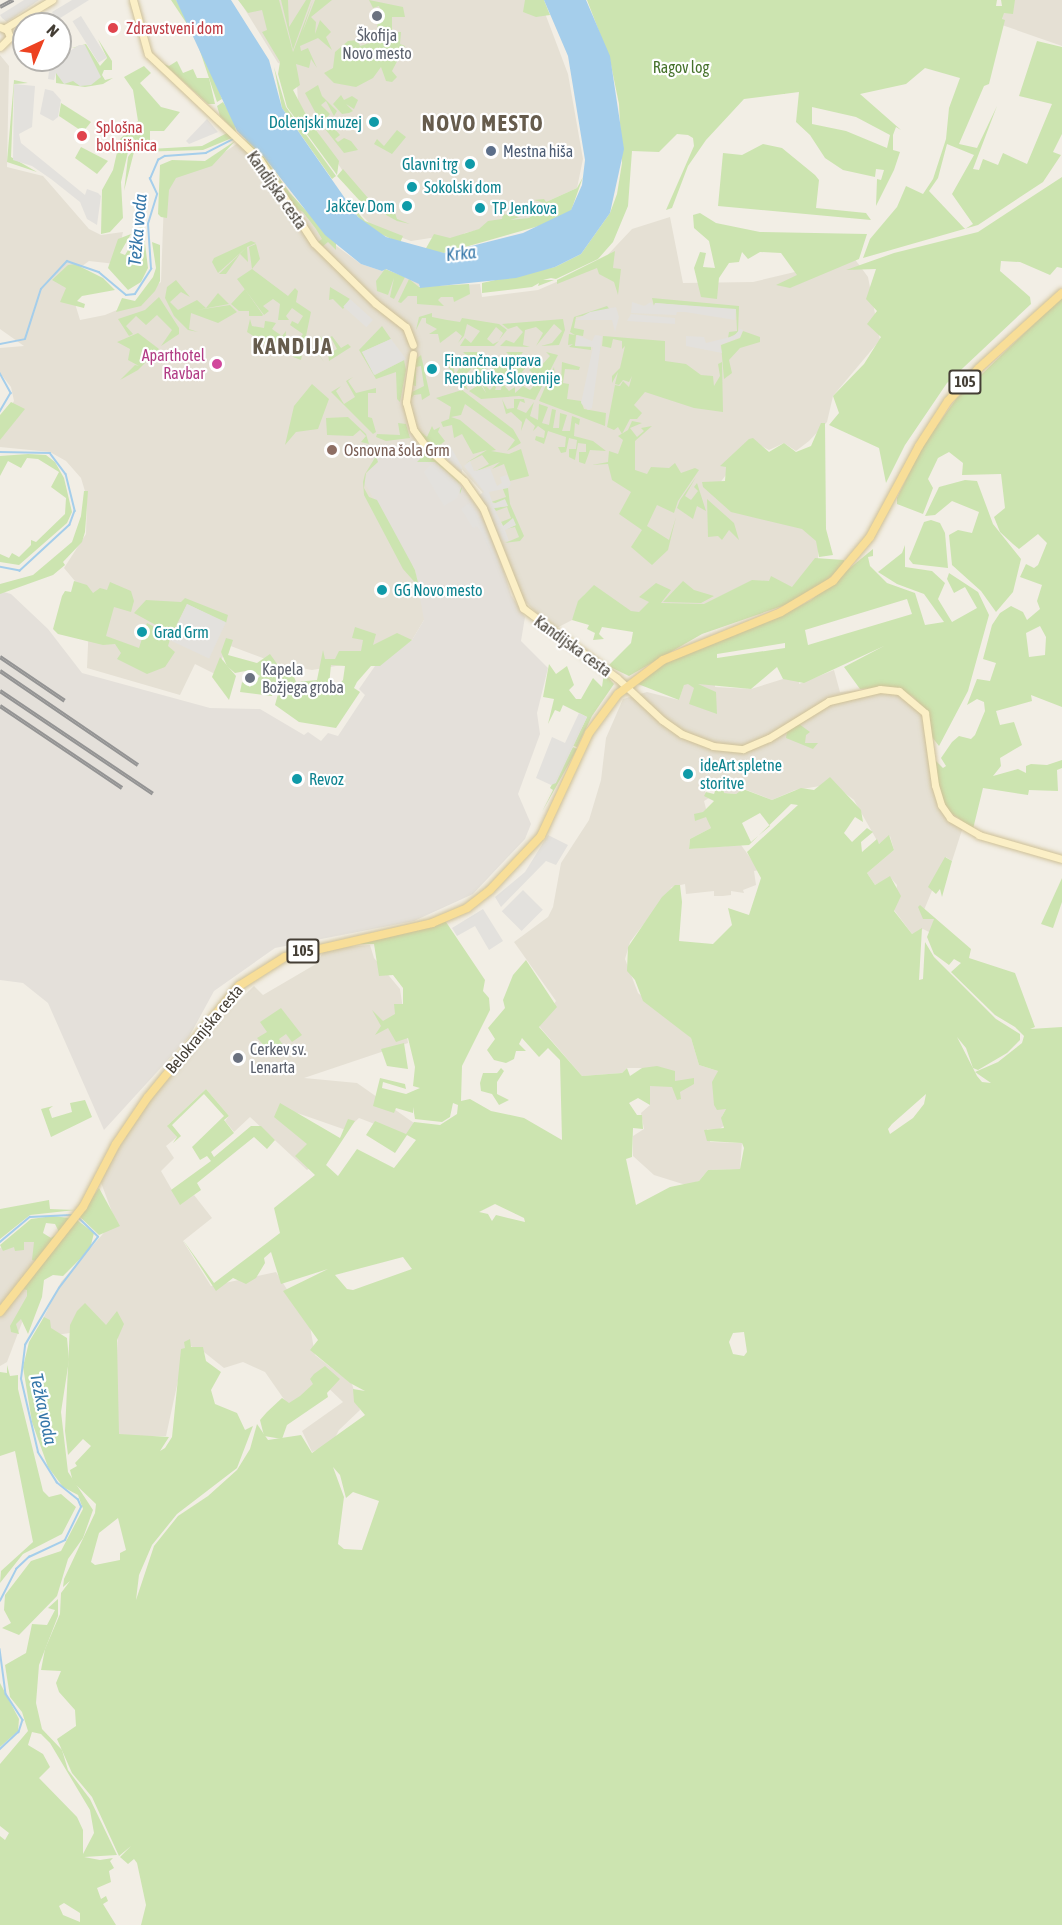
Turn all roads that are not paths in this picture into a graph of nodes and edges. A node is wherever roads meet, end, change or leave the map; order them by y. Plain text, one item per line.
1 (52, 0) edge
2 (133, 0) edge
3 (5, 30) edge
4 (0, 47) edge
5 (1062, 293) edge
6 (626, 686) junction
7 (1062, 859) edge
8 (0, 1312) edge

1 - 3 main road
2 - 6 main road, Kandijska cesta
3 - 4 main road
5 - 6 main road, 105
6 - 7 main road, Kandijska cesta
6 - 8 main road, Belokranjska cesta / 105

